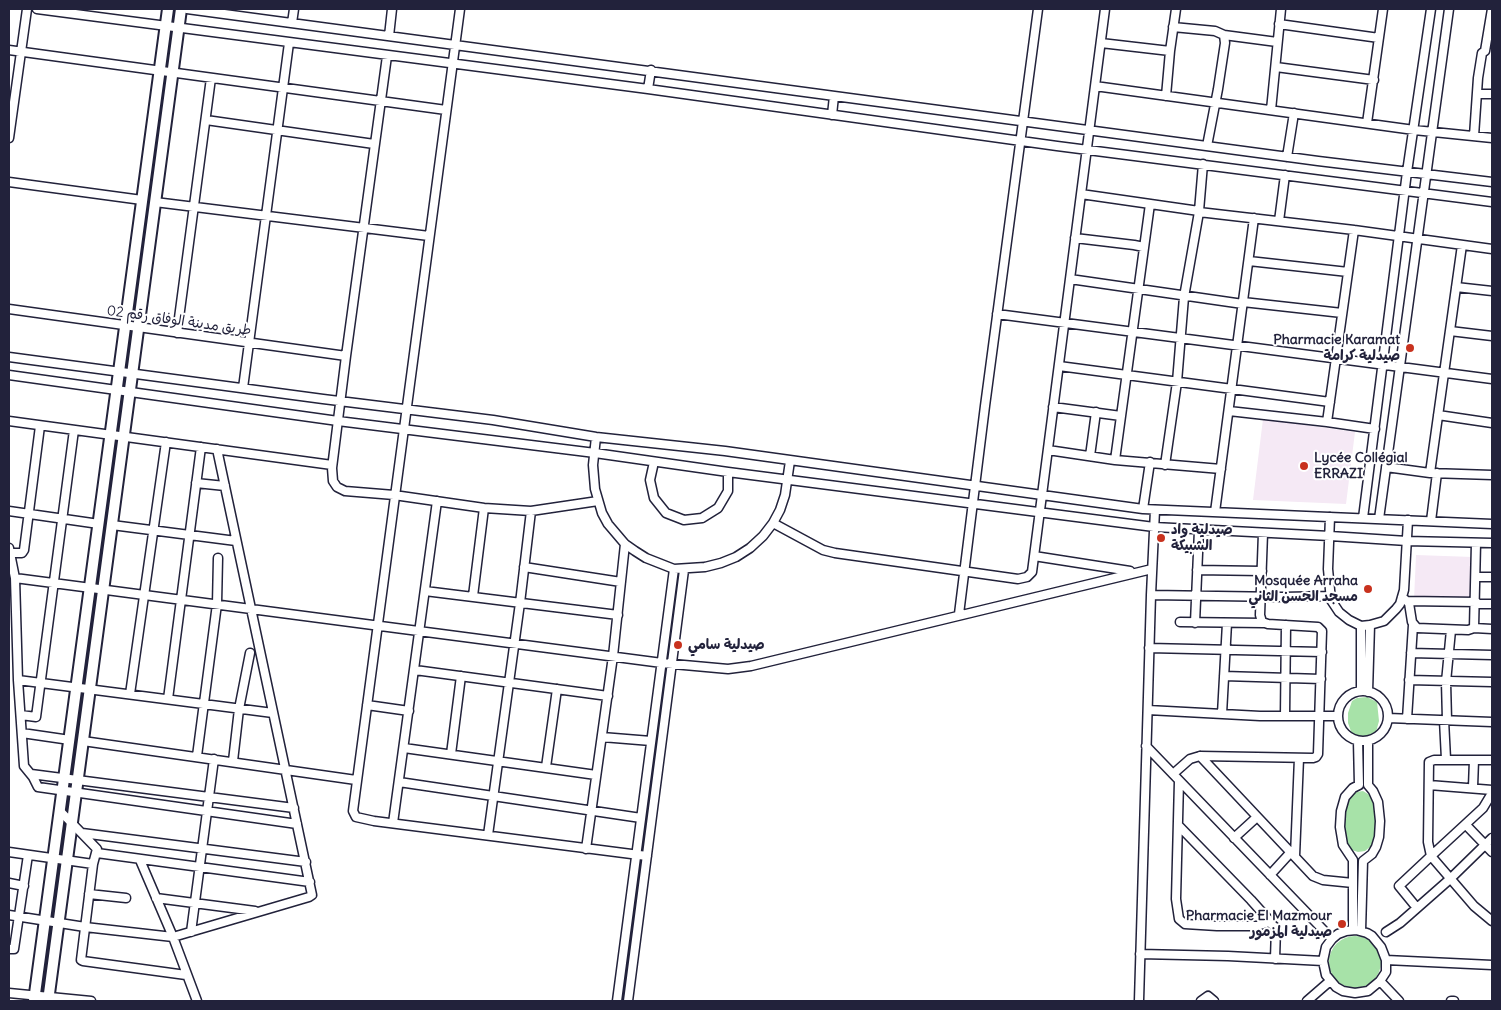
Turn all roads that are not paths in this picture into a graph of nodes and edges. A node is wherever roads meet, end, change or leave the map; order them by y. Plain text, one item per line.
1 (27, 9) edge
2 (37, 9) edge
3 (168, 9) edge
4 (181, 9) edge
5 (188, 9) edge
6 (294, 9) edge
7 (392, 9) edge
8 (460, 9) edge
9 (1038, 9) edge
10 (1105, 9) edge
11 (1174, 9) edge
12 (1281, 9) edge
13 (1383, 9) edge
14 (1431, 9) edge
15 (1448, 9) edge
16 (1492, 9) edge
17 (292, 23) junction
18 (1278, 24) junction
19 (166, 26) junction
20 (1173, 27) junction
21 (178, 28) junction
22 (1224, 35) junction
23 (389, 36) junction
24 (1379, 38) junction
25 (1276, 42) junction
26 (289, 43) junction
27 (1101, 43) junction
28 (455, 44) junction
29 (9, 50) edge
30 (22, 51) junction
31 (1170, 51) junction
32 (1489, 51) edge
33 (387, 56) junction
34 (452, 64) junction
35 (1276, 67) junction
36 (651, 70) junction
37 (160, 71) junction
38 (172, 73) junction
39 (211, 78) junction
40 (1374, 80) junction
41 (1095, 86) junction
42 (283, 88) junction
43 (648, 90) junction
44 (1478, 94) junction
45 (1492, 94) edge
46 (834, 96) junction
47 (1166, 96) junction
48 (380, 100) junction
49 (1215, 102) junction
50 (446, 110) junction
51 (1271, 110) junction
52 (1294, 113) junction
53 (832, 115) junction
54 (206, 120) junction
55 (1023, 121) junction
56 (1367, 123) junction
57 (1089, 130) junction
58 (1414, 130) junction
59 (1432, 131) junction
60 (277, 132) junction
61 (1474, 136) junction
62 (9, 138) edge
63 (1492, 138) edge
64 (1021, 140) junction
65 (374, 144) junction
66 (1207, 146) junction
67 (1087, 149) junction
68 (1287, 157) junction
69 (1204, 164) junction
70 (1407, 172) junction
71 (1285, 175) junction
72 (1426, 175) junction
73 (9, 182) edge
74 (1492, 182) edge
75 (1406, 192) junction
76 (1081, 194) junction
77 (1424, 194) junction
78 (142, 200) junction
79 (155, 202) junction
80 (1492, 202) edge
81 (1150, 204) junction
82 (194, 206) junction
83 (1199, 211) junction
84 (265, 216) junction
85 (1254, 218) junction
86 (1279, 220) junction
87 (363, 228) junction
88 (1354, 230) junction
89 (429, 236) junction
90 (1400, 236) junction
91 (1075, 238) junction
92 (1417, 238) junction
93 (1462, 245) junction
94 (1144, 247) junction
95 (1492, 249) edge
96 (1249, 261) junction
97 (1348, 272) junction
98 (1070, 279) junction
99 (1456, 287) junction
100 (1138, 290) junction
101 (1492, 291) edge
102 (1184, 296) junction
103 (1243, 303) junction
104 (9, 309) edge
105 (997, 314) junction
106 (1342, 314) junction
107 (1064, 322) junction
108 (125, 326) junction
109 (138, 328) junction
110 (1450, 331) junction
111 (1133, 333) junction
112 (176, 334) junction
113 (1492, 336) edge
114 (1182, 338) junction
115 (248, 343) junction
116 (1237, 345) junction
117 (346, 356) junction
118 (9, 357) edge
119 (1336, 358) junction
120 (1383, 364) junction
121 (1058, 366) junction
122 (1400, 367) junction
123 (118, 372) junction
124 (132, 373) junction
125 (1444, 373) junction
126 (9, 374) edge
127 (1127, 375) junction
128 (1492, 379) edge
129 (1177, 382) junction
130 (117, 388) junction
131 (243, 388) junction
132 (130, 390) junction
133 (1232, 390) junction
134 (341, 401) junction
135 (1330, 402) junction
136 (1053, 407) junction
137 (406, 410) junction
138 (1229, 411) junction
139 (1096, 412) junction
140 (1438, 415) junction
141 (1121, 416) junction
142 (338, 420) junction
143 (9, 421) edge
144 (1327, 422) junction
145 (1492, 423) edge
146 (40, 426) junction
147 (1375, 428) junction
148 (404, 429) junction
149 (74, 430) junction
150 (111, 435) junction
151 (124, 437) junction
152 (596, 437) junction
153 (166, 442) junction
154 (201, 447) junction
155 (217, 449) junction
156 (1048, 450) junction
157 (595, 453) junction
158 (1090, 456) junction
159 (1115, 460) junction
160 (790, 461) junction
161 (654, 462) junction
162 (1150, 462) junction
163 (332, 465) junction
164 (1165, 465) junction
165 (1386, 467) junction
166 (1221, 469) junction
167 (728, 472) junction
168 (1434, 473) junction
169 (1492, 475) edge
170 (787, 480) junction
171 (196, 483) junction
172 (225, 486) junction
173 (975, 486) junction
174 (394, 495) junction
175 (1042, 495) junction
176 (437, 501) junction
177 (598, 501) junction
178 (973, 505) junction
179 (484, 508) junction
180 (1143, 509) junction
181 (1155, 510) junction
182 (9, 511) edge
183 (530, 511) junction
184 (1215, 512) junction
185 (29, 514) junction
186 (1039, 514) junction
187 (1330, 516) junction
188 (1363, 518) junction
189 (62, 519) junction
190 (1379, 519) junction
191 (1408, 520) junction
192 (1431, 521) junction
193 (773, 523) junction
194 (99, 524) junction
195 (1492, 524) edge
196 (112, 525) junction
197 (1154, 527) junction
198 (154, 530) junction
199 (1199, 530) junction
200 (1262, 533) junction
201 (190, 535) junction
202 (1330, 536) junction
203 (236, 541) junction
204 (1407, 541) junction
205 (1476, 543) junction
206 (1492, 543) edge
207 (625, 544) junction
208 (9, 551) edge
209 (1034, 556) junction
210 (218, 558) dead end
211 (524, 568) junction
212 (674, 569) junction
213 (1152, 569) junction
214 (684, 570) junction
215 (1197, 570) junction
216 (965, 571) junction
217 (1262, 571) junction
218 (1136, 572) junction
219 (1476, 577) junction
220 (1492, 577) edge
221 (15, 578) junction
222 (621, 582) junction
223 (54, 583) junction
224 (90, 588) junction
225 (103, 589) junction
226 (425, 591) junction
227 (1151, 594) junction
228 (144, 595) junction
229 (473, 596) junction
230 (1196, 596) junction
231 (1330, 596) junction
232 (1261, 597) junction
233 (181, 599) junction
234 (1405, 599) junction
235 (520, 603) junction
236 (1476, 603) junction
237 (217, 604) junction
238 (1492, 604) edge
239 (250, 608) junction
240 (959, 614) junction
241 (618, 615) junction
242 (1180, 622) dead end
243 (1195, 623) junction
244 (1227, 623) junction
245 (1264, 623) junction
246 (378, 625) junction
247 (1286, 625) junction
248 (1370, 625) junction
249 (1413, 625) junction
250 (1361, 626) junction
251 (1474, 628) junction
252 (1492, 629) edge
253 (420, 630) junction
254 (1451, 630) junction
255 (514, 643) junction
256 (1149, 648) junction
257 (1225, 650) junction
258 (1286, 651) junction
259 (1322, 652) junction
260 (250, 653) dead end
261 (1411, 653) junction
262 (1448, 655) junction
263 (1492, 655) edge
264 (614, 656) junction
265 (662, 663) junction
266 (672, 663) junction
267 (414, 670) junction
268 (461, 676) junction
269 (1224, 676) junction
270 (1285, 678) junction
271 (1321, 679) junction
272 (18, 680) junction
273 (1409, 680) junction
274 (40, 682) junction
275 (1446, 682) junction
276 (1492, 682) edge
277 (508, 683) junction
278 (77, 687) junction
279 (90, 689) junction
280 (557, 689) junction
281 (1364, 691) junction
282 (130, 694) junction
283 (608, 696) junction
284 (168, 699) junction
285 (204, 704) junction
286 (367, 705) junction
287 (239, 709) junction
288 (1148, 710) junction
289 (409, 711) junction
290 (273, 713) junction
291 (1222, 714) junction
292 (21, 715) junction
293 (1285, 716) junction
294 (1338, 716) junction
295 (1319, 717) junction
296 (1388, 718) junction
297 (1406, 719) junction
298 (1445, 720) junction
299 (1492, 722) edge
300 (22, 732) junction
301 (602, 737) junction
302 (70, 740) junction
303 (83, 740) junction
304 (651, 741) junction
305 (1358, 741) junction
306 (1368, 741) junction
307 (1146, 746) junction
308 (404, 748) junction
309 (452, 754) junction
310 (197, 756) junction
311 (1200, 756) junction
312 (1299, 758) junction
313 (214, 759) junction
314 (498, 760) junction
315 (1446, 760) junction
316 (1474, 760) junction
317 (1492, 760) edge
318 (232, 761) junction
319 (546, 767) junction
320 (285, 769) junction
321 (31, 774) junction
322 (1173, 774) junction
323 (596, 775) junction
324 (64, 779) junction
325 (77, 780) junction
326 (356, 780) junction
327 (1179, 781) junction
328 (399, 782) junction
329 (1364, 785) junction
330 (1429, 785) junction
331 (1473, 788) junction
332 (1492, 790) edge
333 (63, 791) junction
334 (76, 793) junction
335 (1492, 793) edge
336 (494, 795) junction
337 (208, 797) junction
338 (294, 808) junction
339 (591, 810) junction
340 (60, 811) junction
341 (207, 811) junction
342 (1257, 817) junction
343 (642, 818) junction
344 (393, 823) junction
345 (71, 824) junction
346 (297, 824) junction
347 (1466, 825) junction
348 (1179, 826) junction
349 (82, 833) junction
350 (488, 835) junction
351 (1234, 838) junction
352 (1492, 838) edge
353 (1486, 844) junction
354 (202, 849) junction
355 (586, 849) junction
356 (9, 852) edge
357 (1492, 852) edge
358 (97, 853) junction
359 (1293, 854) junction
360 (28, 855) junction
361 (636, 855) junction
362 (647, 856) junction
363 (1431, 856) junction
364 (54, 858) junction
365 (67, 860) junction
366 (140, 860) junction
367 (1353, 860) junction
368 (1363, 861) junction
369 (306, 862) junction
370 (93, 864) junction
371 (199, 868) junction
372 (1270, 875) junction
373 (1450, 879) junction
374 (310, 882) junction
375 (9, 883) edge
376 (1353, 883) junction
377 (24, 886) junction
378 (89, 894) junction
379 (126, 898) dead end
380 (156, 898) junction
381 (194, 903) junction
382 (1417, 908) junction
383 (259, 912) junction
384 (9, 915) edge
385 (18, 916) junction
386 (45, 920) junction
387 (1492, 921) edge
388 (58, 922) junction
389 (1269, 922) junction
390 (85, 927) junction
391 (1358, 931) junction
392 (191, 932) junction
393 (1386, 932) dead end
394 (173, 937) junction
395 (1332, 939) junction
396 (9, 949) edge
397 (1140, 954) junction
398 (1275, 959) junction
399 (1386, 960) junction
400 (1323, 961) junction
401 (1492, 965) edge
402 (186, 975) junction
403 (1330, 981) junction
404 (1380, 981) junction
405 (9, 993) edge
406 (1351, 997) edge
407 (1360, 997) edge
408 (35, 998) edge
409 (48, 999) edge
410 (91, 1001) edge
411 (197, 1001) edge
412 (617, 1001) edge
413 (628, 1001) edge
414 (1139, 1001) edge
415 (1201, 1001) edge
416 (1214, 1001) edge
417 (1307, 1001) edge
418 (1399, 1001) edge

1 - 30 street
2 - 19 street
3 - 19 main road
4 - 21 main road
5 - 17 street
6 - 17 street
7 - 23 street
8 - 28 street
9 - 55 street
10 - 27 street
11 - 20 street
12 - 18 street
13 - 24 street
14 - 58 street
15 - 59 street
16 - 32 street
17 - 23 street
18 - 24 street
18 - 25 street
19 - 21 street
19 - 37 main road
20 - 22 street
20 - 31 street
21 - 26 street
21 - 38 main road
22 - 25 street
22 - 49 street
23 - 28 street
24 - 40 street
25 - 35 street
26 - 33 street
26 - 42 street
27 - 31 street
27 - 41 street
28 - 34 street
28 - 36 street
29 - 30 street
30 - 37 street
30 - 62 street
31 - 47 street
32 - 44 street
33 - 34 street
33 - 48 street
34 - 43 street
34 - 50 street
35 - 40 street
35 - 51 street
36 - 43 street
36 - 46 street
37 - 38 street
37 - 78 main road
38 - 39 street
38 - 79 main road
39 - 42 street
39 - 54 street
40 - 56 street
41 - 47 street
41 - 57 street
42 - 48 street
42 - 60 street
43 - 53 street
44 - 45 street
44 - 61 street
46 - 53 street
46 - 55 street
47 - 49 street
48 - 50 street
48 - 65 street
49 - 51 street
49 - 66 street
50 - 89 street
51 - 52 street
52 - 56 street
52 - 68 street
53 - 64 street
54 - 60 street
54 - 82 street
55 - 57 street
55 - 64 street
56 - 58 street
57 - 66 street
57 - 67 street
58 - 59 street
58 - 70 street
59 - 61 street
59 - 72 street
60 - 65 street
60 - 84 street
61 - 63 street
64 - 67 street
64 - 105 street
65 - 87 street
66 - 68 street
67 - 69 street
67 - 76 street
68 - 70 street
69 - 71 street
69 - 83 street
70 - 72 street
70 - 75 street
71 - 75 street
71 - 86 street
72 - 74 street
72 - 77 street
73 - 78 street
75 - 77 street
75 - 90 street
76 - 81 street
76 - 91 street
77 - 80 street
77 - 92 street
78 - 108 main road
79 - 82 street
79 - 109 main road
81 - 83 street
81 - 94 street
82 - 84 street
82 - 112 street
83 - 85 street
83 - 102 street
84 - 87 street
84 - 115 street
85 - 86 street
85 - 96 street
86 - 88 street
87 - 89 street
87 - 117 street
88 - 90 street
88 - 97 street
89 - 137 street
90 - 92 street
90 - 120 street
91 - 94 street
91 - 98 street
92 - 93 street
92 - 122 street
93 - 95 street
93 - 99 street
94 - 100 street
96 - 97 street
96 - 103 street
97 - 106 street
98 - 100 street
98 - 107 street
99 - 101 street
99 - 110 street
100 - 102 street
100 - 111 street
102 - 103 street
102 - 114 street
103 - 106 street
103 - 116 street
104 - 108 street, طريق مدينة الوفاق رقم 02
105 - 107 street
105 - 173 street
106 - 119 street
107 - 111 street
107 - 121 street
108 - 109 street, طريق مدينة الوفاق رقم 02
108 - 123 main road
109 - 112 street, طريق مدينة الوفاق رقم 02
109 - 124 main road
110 - 113 street
110 - 125 street
111 - 114 street
111 - 127 street
112 - 115 street, طريق مدينة الوفاق رقم 02
114 - 116 street
114 - 129 street
115 - 117 street, طريق مدينة الوفاق رقم 02
115 - 131 street
116 - 119 street
116 - 133 street
117 - 134 street
118 - 123 street
119 - 120 street
119 - 135 street
120 - 122 street
120 - 147 street
121 - 127 street
121 - 136 street
122 - 125 street
122 - 165 street
123 - 124 street
123 - 130 main road
124 - 131 street
124 - 132 main road
125 - 128 street
125 - 140 street
126 - 130 street
127 - 129 street
127 - 141 street
129 - 133 street
129 - 164 street
130 - 132 street
130 - 150 main road
131 - 134 street
132 - 142 street
132 - 151 main road
133 - 135 street
133 - 138 street
134 - 137 street
134 - 142 street
135 - 144 street
136 - 139 street
136 - 156 street
137 - 148 street
137 - 152 street
138 - 144 street
138 - 166 street
139 - 141 street
139 - 158 street
140 - 145 street
140 - 168 street
141 - 159 street
142 - 148 street
142 - 163 street
143 - 146 street
144 - 147 street
146 - 149 street
146 - 185 street
147 - 188 street
148 - 157 street
148 - 174 street
149 - 150 street
149 - 189 street
150 - 151 street
150 - 194 main road
151 - 153 street
151 - 196 main road
152 - 157 street
152 - 160 street
153 - 154 street
153 - 198 street
154 - 155 street
154 - 171 street
155 - 163 street
155 - 172 street
156 - 158 street
156 - 175 street
157 - 161 street
157 - 177 street
158 - 159 street
159 - 162 street
160 - 170 street
160 - 173 street
161 - 167 street
161 - 167 street
162 - 164 street
162 - 180 street
163 - 174 street
164 - 166 street
165 - 168 street
165 - 190 street
166 - 184 street
167 - 170 street
168 - 169 street
168 - 192 street
170 - 178 street
170 - 193 street
171 - 172 street
171 - 201 street
172 - 203 street
173 - 175 street
173 - 178 street
174 - 176 street
174 - 246 street
175 - 180 street
175 - 186 street
176 - 179 street
176 - 226 street
177 - 183 street
177 - 207 street
178 - 186 street
178 - 216 street
179 - 183 street
179 - 229 street
180 - 181 street
181 - 184 street
181 - 197 street
182 - 185 street
183 - 211 street
184 - 187 street
185 - 189 street
185 - 208 street
186 - 197 street
186 - 209 street
187 - 188 street
187 - 202 street
188 - 190 street
189 - 194 street
189 - 223 street
190 - 191 street
191 - 192 street
191 - 204 street
192 - 195 street
193 - 214 street
193 - 216 street
194 - 224 main road
196 - 198 street
196 - 225 main road
197 - 199 street
197 - 213 street
198 - 201 street
198 - 228 street
199 - 200 street
199 - 215 street
200 - 202 street
200 - 217 street
201 - 203 street
201 - 233 street
202 - 204 street
202 - 231 street
203 - 239 street
204 - 205 street
204 - 234 street
205 - 206 street
205 - 219 street
207 - 212 street
207 - 222 street
208 - 221 street
209 - 216 street
209 - 218 street
210 - 237 street
211 - 222 street
211 - 235 street
212 - 214 street
212 - 265 street
213 - 218 street
213 - 227 street
214 - 266 street
215 - 217 street
215 - 230 street
216 - 240 street
217 - 232 street
218 - 240 street
219 - 220 street
219 - 236 street
221 - 223 street
221 - 272 street
222 - 241 street
223 - 224 street
223 - 274 street
224 - 225 street
224 - 278 main road
225 - 228 street
225 - 279 main road
226 - 229 street
226 - 253 street
227 - 230 street
227 - 256 street
228 - 233 street
228 - 282 street
229 - 235 street
230 - 232 street
230 - 243 street
231 - 232 street
231 - 250 street
232 - 245 street
233 - 237 street
233 - 284 street
234 - 236 street
234 - 248 street
234 - 249 street
235 - 241 street
235 - 255 street
236 - 238 street
236 - 251 street
237 - 239 street
237 - 285 street
239 - 246 street
239 - 290 street
240 - 266 street
241 - 264 street
242 - 243 street
243 - 244 street
244 - 245 street
244 - 257 street
245 - 247 street
246 - 253 street
246 - 286 street
247 - 258 street
247 - 259 street
248 - 250 street
248 - 281 street
249 - 254 street
249 - 261 street
250 - 281 street
251 - 252 street
251 - 254 street
253 - 255 street
253 - 267 street
254 - 262 street
255 - 264 street
255 - 277 street
256 - 257 street
256 - 288 street
257 - 258 street
257 - 269 street
258 - 259 street
258 - 270 street
259 - 271 street
260 - 287 street
261 - 262 street
261 - 273 street
262 - 263 street
262 - 275 street
264 - 265 street
264 - 283 street
265 - 266 street
265 - 304 street
266 - 362 street
267 - 268 street
267 - 289 street
268 - 277 street
268 - 309 street
269 - 270 street
269 - 291 street
270 - 271 street
270 - 293 street
271 - 295 street
272 - 274 street
272 - 292 street
273 - 275 street
273 - 297 street
274 - 278 street
274 - 292 street
275 - 276 street
275 - 298 street
277 - 280 street
277 - 314 street
278 - 279 street
278 - 302 main road
279 - 282 street
279 - 303 main road
280 - 283 street
280 - 319 street
281 - 294 street
281 - 296 street
282 - 284 street
283 - 301 street
284 - 285 street
285 - 287 street
285 - 310 street
286 - 289 street
286 - 326 street
287 - 290 street
287 - 318 street
288 - 291 street
288 - 307 street
289 - 308 street
290 - 320 street
291 - 293 street
292 - 300 street
293 - 295 street
294 - 295 street
294 - 305 street
295 - 312 street
296 - 297 street
296 - 306 street
297 - 298 street
298 - 299 street
298 - 315 street
300 - 302 street
300 - 321 street
301 - 304 street
301 - 323 street
302 - 324 main road
303 - 310 street
303 - 325 main road
304 - 343 street
305 - 306 street
305 - 329 street
306 - 329 street
307 - 322 street
307 - 397 street
308 - 309 street
308 - 328 street
309 - 314 street
310 - 313 street
311 - 312 street
311 - 322 street
311 - 342 street
312 - 359 street
313 - 318 street
313 - 337 street
314 - 319 street
314 - 336 street
315 - 316 street
315 - 330 street
316 - 317 street
316 - 331 street
318 - 320 street
319 - 323 street
320 - 326 street
320 - 338 street
321 - 324 street
321 - 333 street
322 - 327 street
323 - 339 street
324 - 325 street
324 - 333 main road
325 - 334 main road
325 - 337 street
326 - 344 street
327 - 348 street
327 - 351 street
328 - 336 street
328 - 344 street
329 - 367 street
329 - 368 street
330 - 331 street
330 - 363 street
331 - 332 street
333 - 334 street
333 - 340 main road
334 - 341 street
334 - 345 main road
335 - 347 street
336 - 339 street
336 - 350 street
337 - 338 street
337 - 341 street
338 - 346 street
339 - 343 street
339 - 355 street
340 - 345 street
340 - 364 main road
341 - 346 street
341 - 354 street
342 - 351 street
342 - 359 street
343 - 361 street
344 - 350 street
345 - 349 street
345 - 365 main road
346 - 369 street
347 - 353 street
347 - 363 street
348 - 389 street
348 - 389 street
349 - 354 street
349 - 358 street
350 - 355 street
351 - 372 street
352 - 353 street
353 - 357 street
353 - 373 street
354 - 369 street
354 - 371 street
355 - 361 street
356 - 360 street
358 - 366 street
358 - 370 street
359 - 372 street
359 - 376 street
360 - 364 street
360 - 377 street
361 - 362 street
361 - 412 street
362 - 413 street
363 - 373 street
363 - 382 street
364 - 365 street
364 - 386 main road
365 - 370 street
365 - 388 main road
366 - 371 street
366 - 380 street
367 - 368 street
367 - 376 street
368 - 391 street
369 - 374 street
370 - 378 street
371 - 374 street
371 - 381 street
372 - 395 street
373 - 382 street
373 - 387 street
374 - 383 street
375 - 377 street
376 - 391 street
377 - 385 street
378 - 379 street
378 - 390 street
380 - 381 street
380 - 394 street
381 - 383 street
381 - 392 street
382 - 393 street
383 - 392 street
384 - 385 street
385 - 386 street
385 - 396 street
386 - 388 street
386 - 408 main road
388 - 390 street
388 - 409 main road
389 - 398 street
390 - 394 street
390 - 402 street
391 - 395 street
391 - 399 street
392 - 394 street
394 - 402 street
395 - 400 street
397 - 398 street
397 - 414 street
398 - 400 street
399 - 401 street
399 - 404 street
400 - 403 street
402 - 411 street
403 - 406 street
403 - 417 street
404 - 407 street
404 - 418 street
405 - 408 street
406 - 407 street
408 - 409 street
409 - 410 street
415 - 416 street

